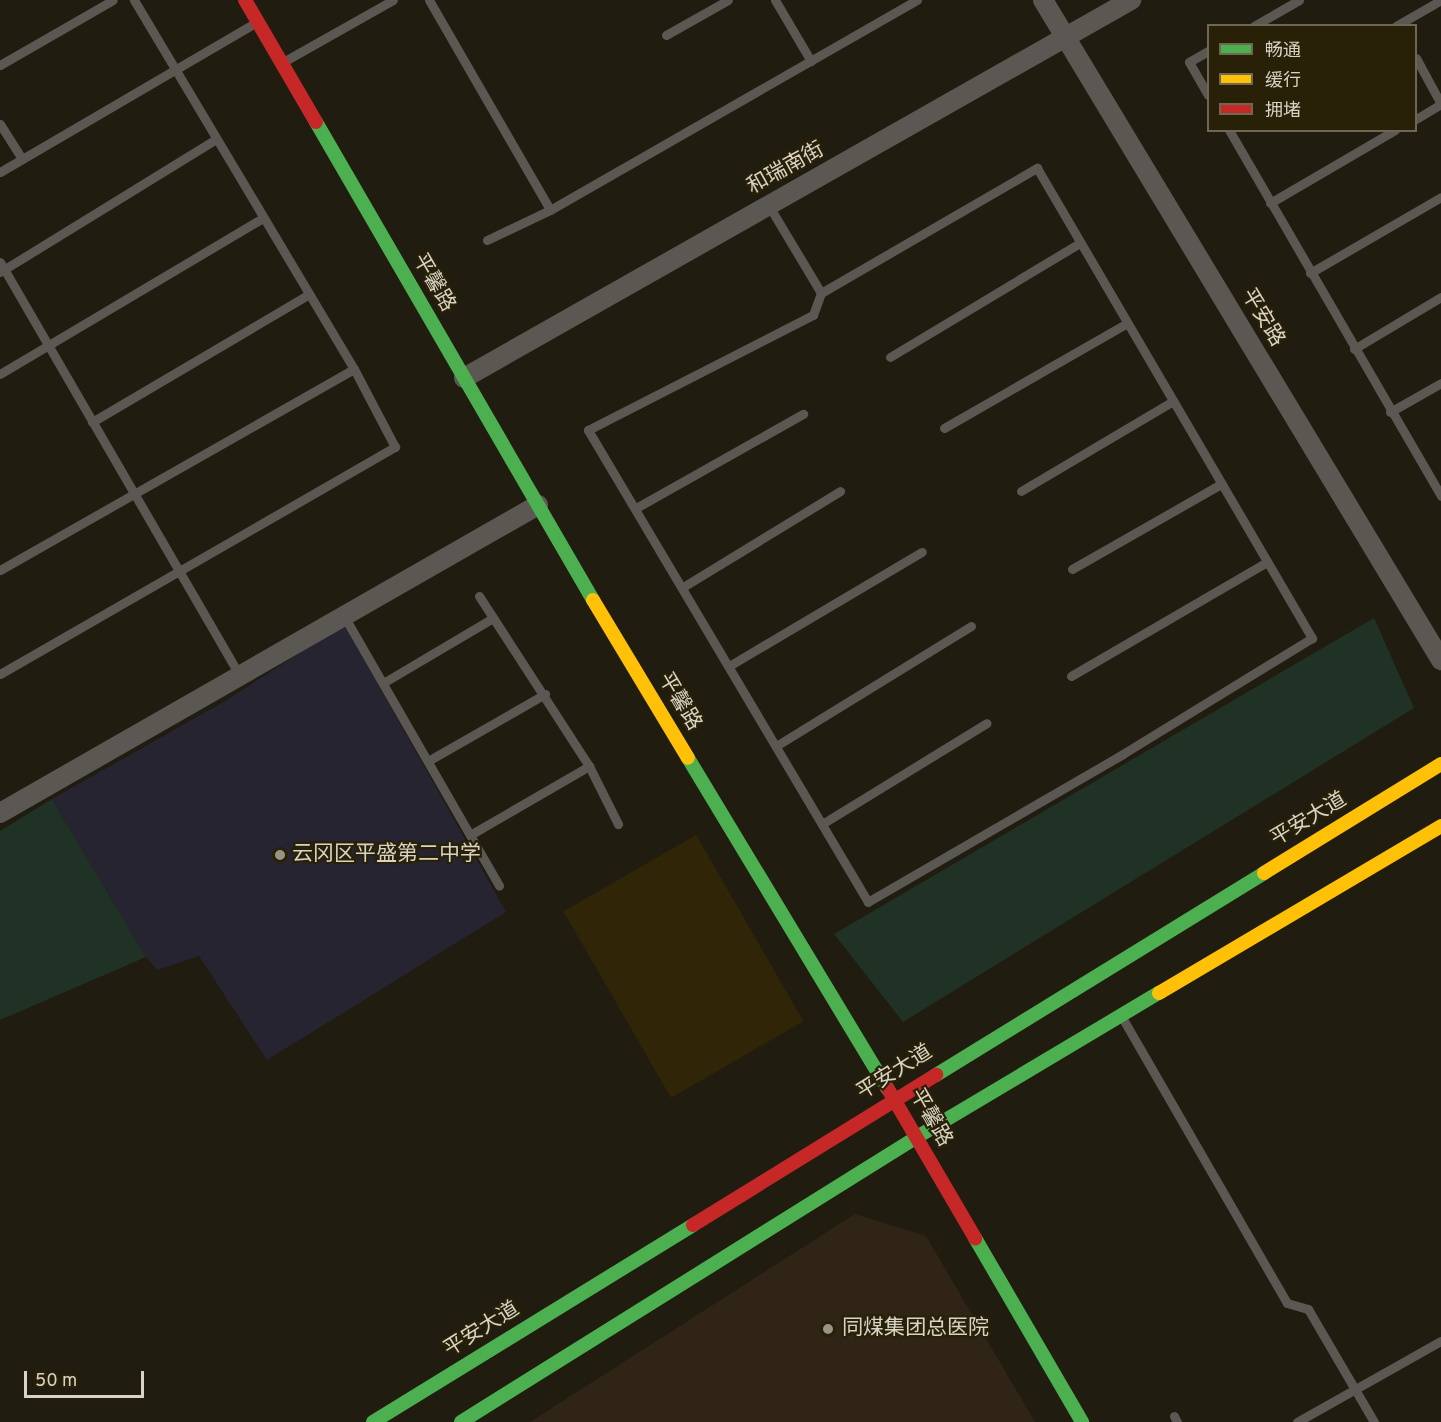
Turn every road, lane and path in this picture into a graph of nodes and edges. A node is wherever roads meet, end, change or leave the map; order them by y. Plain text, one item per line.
1 (113, 0) edge
2 (134, 0) edge
3 (245, 0) edge
4 (393, 0) edge
5 (429, 0) edge
6 (728, 0) edge
7 (775, 0) edge
8 (917, 0) edge
9 (1043, 0) edge
10 (1131, 0) edge
11 (1299, 0) edge
12 (1441, 0) edge
13 (257, 22) junction
14 (1257, 24) edge
15 (1399, 24) edge
16 (666, 35) dead end
17 (1066, 38) junction
18 (1207, 52) edge
19 (1417, 60) edge
20 (811, 61) junction
21 (281, 63) junction
22 (0, 65) edge
23 (175, 69) junction
24 (1207, 93) edge
25 (1441, 104) edge
26 (1417, 118) edge
27 (0, 124) edge
28 (1230, 132) edge
29 (1392, 132) edge
30 (216, 139) junction
31 (22, 159) junction
32 (0, 172) edge
33 (1441, 197) edge
34 (1270, 203) junction
35 (769, 206) junction
36 (550, 210) junction
37 (263, 218) junction
38 (487, 240) dead end
39 (1080, 243) junction
40 (1, 268) edge
41 (1310, 273) junction
42 (820, 293) junction
43 (309, 294) junction
44 (1441, 297) edge
45 (1127, 322) junction
46 (49, 347) junction
47 (1354, 349) junction
48 (891, 357) dead end
49 (354, 369) junction
50 (0, 374) edge
51 (464, 378) junction
52 (1441, 383) edge
53 (1173, 401) junction
54 (1390, 412) junction
55 (803, 414) dead end
56 (92, 422) junction
57 (944, 428) dead end
58 (1221, 484) junction
59 (1439, 489) edge
60 (840, 491) dead end
61 (1021, 491) dead end
62 (135, 496) junction
63 (538, 505) junction
64 (636, 508) junction
65 (922, 552) dead end
66 (1267, 562) junction
67 (1072, 569) dead end
68 (0, 570) edge
69 (180, 572) junction
70 (683, 587) junction
71 (479, 596) dead end
72 (344, 616) junction
73 (493, 618) junction
74 (971, 626) dead end
75 (1441, 660) edge
76 (729, 666) junction
77 (0, 674) edge
78 (240, 676) junction
79 (1071, 676) dead end
80 (383, 683) junction
81 (545, 694) junction
82 (987, 723) dead end
83 (776, 746) junction
84 (428, 761) junction
85 (1441, 764) edge
86 (589, 766) junction
87 (0, 813) edge
88 (618, 824) dead end
89 (822, 824) junction
90 (1441, 826) edge
91 (470, 836) junction
92 (499, 886) dead end
93 (1121, 1016) junction
94 (894, 1098) junction
95 (917, 1137) junction
96 (1441, 1341) edge
97 (1355, 1389) junction
98 (372, 1422) edge
99 (461, 1422) edge
100 (1082, 1422) edge
101 (1297, 1422) edge
102 (1374, 1422) edge

1 - 22 lane
2 - 23 lane
3 - 13 main road, 平馨路
4 - 21 lane
5 - 36 lane
6 - 16 lane
7 - 20 lane
8 - 20 lane
9 - 17 street, 平安路
10 - 17 street, 和瑞南街
11 - 14 lane
12 - 15 lane
13 - 21 main road, 平馨路
13 - 23 lane
17 - 35 street, 和瑞南街
17 - 75 street, 平安路
18 - 24 lane
19 - 25 lane
20 - 36 lane
21 - 51 main road, 平馨路
23 - 30 lane
23 - 31 lane
25 - 26 lane
27 - 31 lane
28 - 34 lane
29 - 34 lane
30 - 37 lane
30 - 40 lane
31 - 32 lane
33 - 41 lane
34 - 41 lane
35 - 42 lane
35 - 51 street, 和瑞南街
36 - 38 lane
37 - 43 lane
37 - 46 lane
39 - 42 lane
39 - 45 lane
39 - 48 lane
40 - 46 lane
41 - 47 lane
42 - 64 lane
43 - 49 lane
43 - 56 lane
44 - 47 lane
45 - 53 lane
45 - 57 lane
46 - 50 lane
46 - 56 lane
47 - 54 lane
49 - 62 lane
49 - 69 lane
51 - 63 main road, 平馨路
52 - 54 lane
53 - 58 lane
53 - 61 lane
54 - 59 lane
55 - 64 lane
56 - 62 lane
58 - 66 lane
58 - 67 lane
60 - 70 lane
62 - 68 lane
62 - 69 lane
63 - 72 street
63 - 94 main road, 平馨路
64 - 70 lane
65 - 76 lane
66 - 79 lane
66 - 89 lane
69 - 77 lane
69 - 78 lane
70 - 76 lane
71 - 73 lane
72 - 78 street
72 - 80 lane
73 - 80 lane
73 - 81 lane
74 - 83 lane
76 - 83 lane
78 - 87 street
80 - 84 lane
81 - 84 lane
81 - 86 lane
82 - 89 lane
83 - 89 lane
84 - 91 lane
85 - 94 main road, 平安大道
86 - 88 lane
86 - 91 lane
90 - 93 main road
91 - 92 lane
93 - 95 main road
93 - 97 lane
94 - 95 main road, 平馨路
94 - 98 main road, 平安大道
95 - 99 main road
95 - 100 main road, 平馨路
96 - 97 lane
97 - 101 lane
97 - 102 lane

